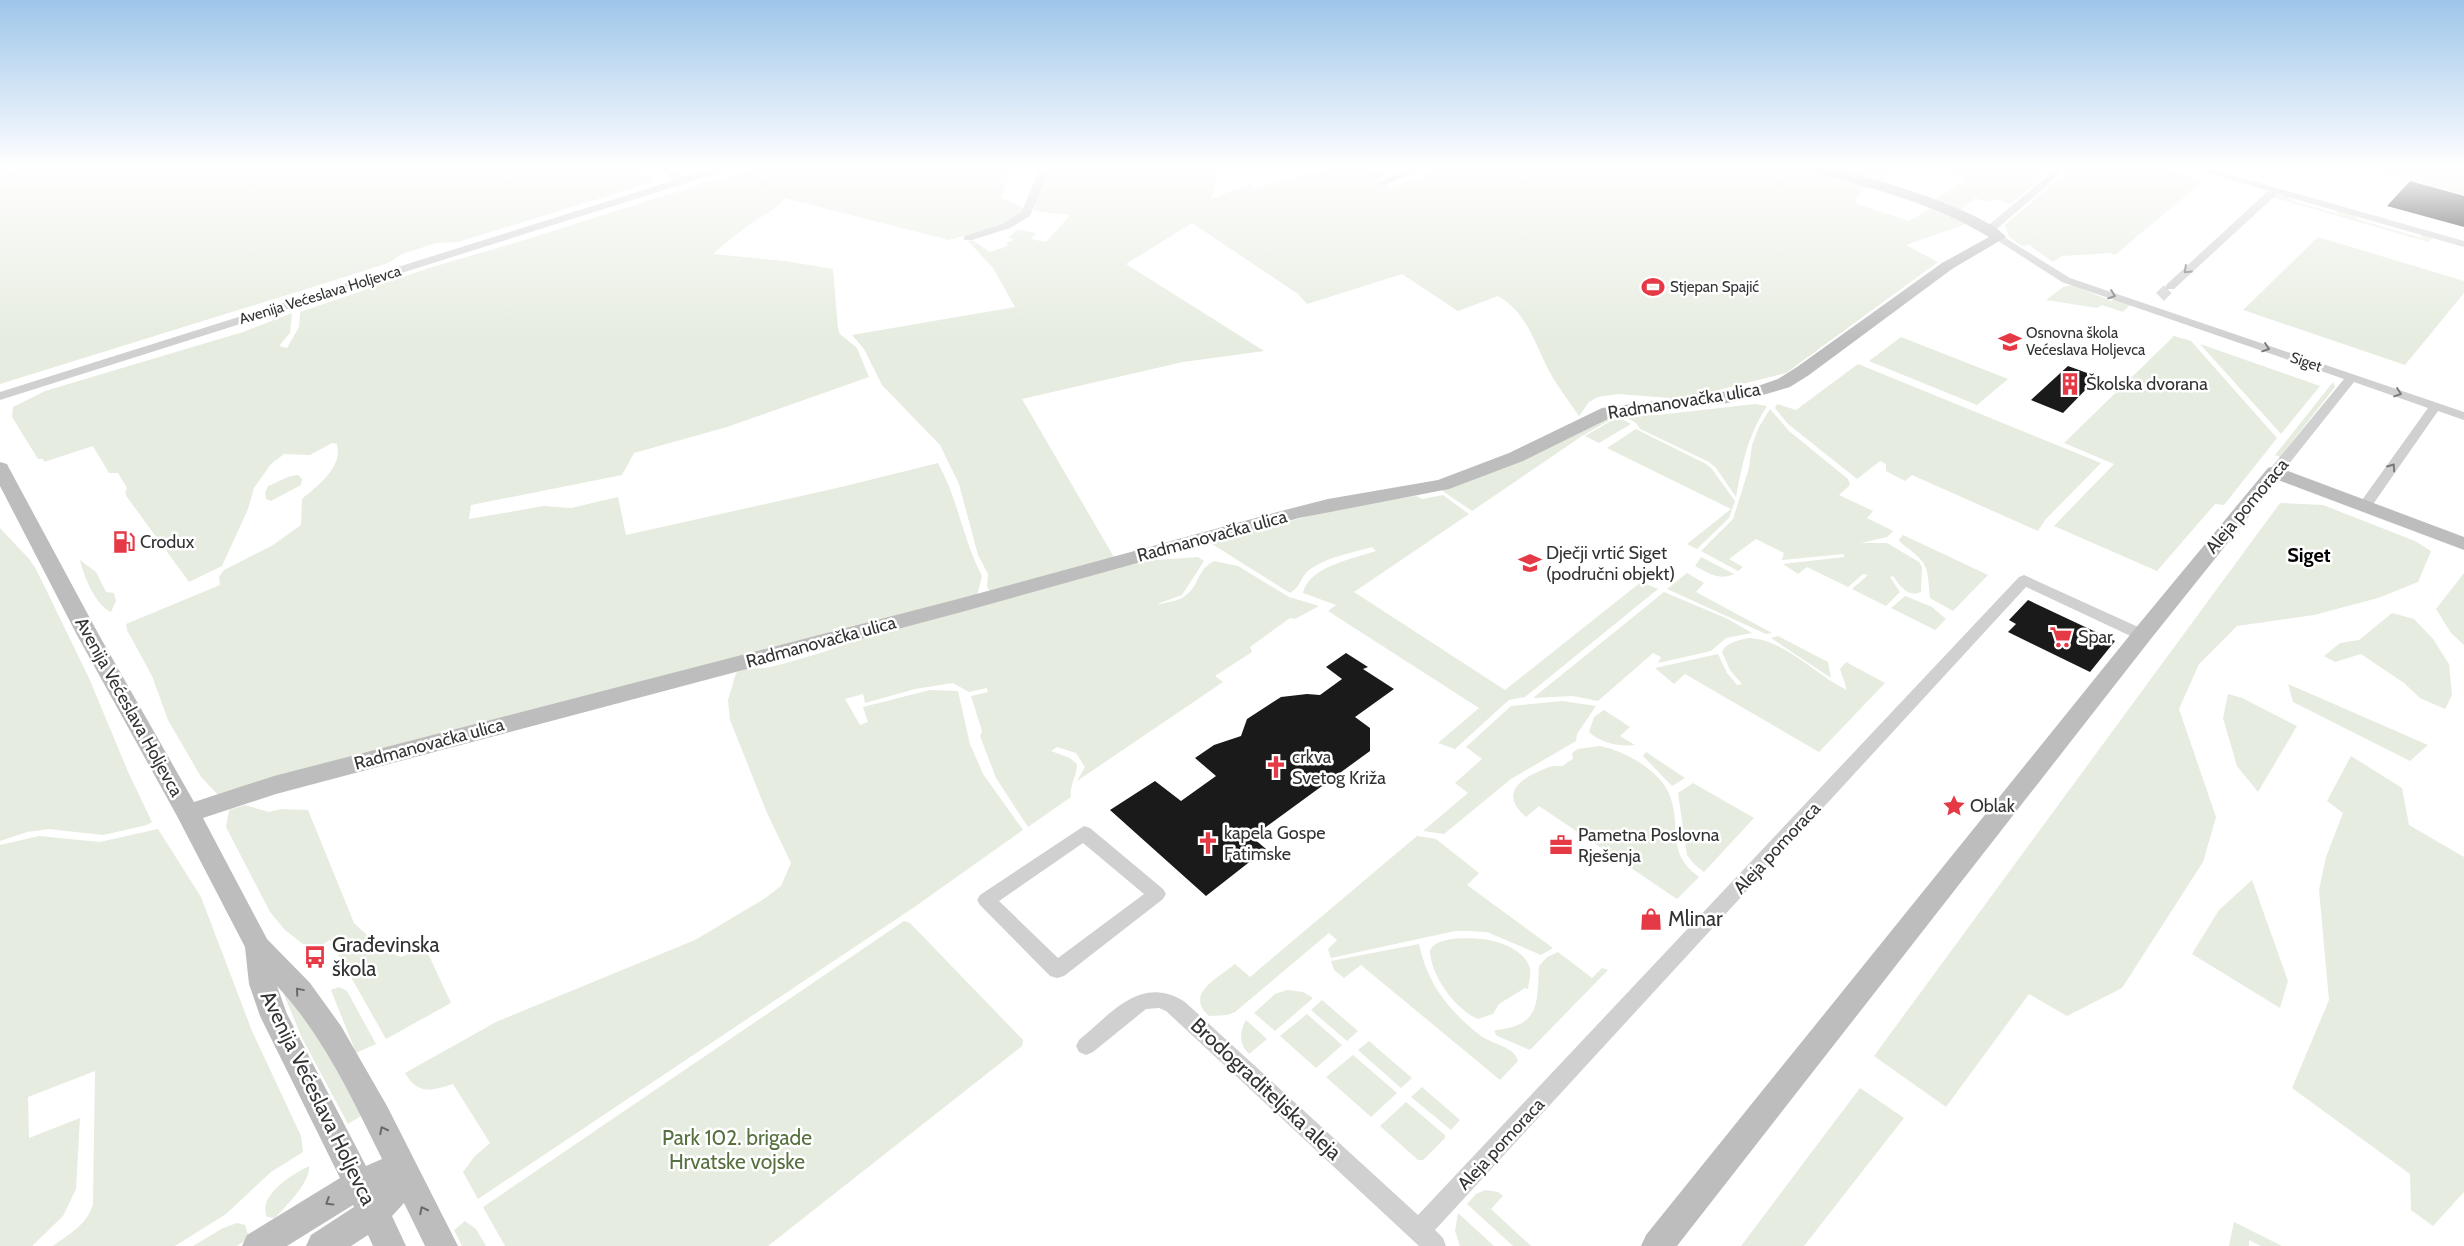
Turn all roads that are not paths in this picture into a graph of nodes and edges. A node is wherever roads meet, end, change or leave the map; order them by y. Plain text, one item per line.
1 (543, 225) edge
2 (1007, 225) edge
3 (1976, 225) edge
4 (2002, 225) edge
5 (2237, 225) edge
6 (2398, 225) edge
7 (1994, 233) junction
8 (968, 238) dead end
9 (2464, 244) edge
10 (2170, 287) tunnel mouth
11 (2158, 298) tunnel mouth
12 (2147, 307) junction
13 (2352, 377) junction
14 (0, 396) edge
15 (2435, 406) junction
16 (2464, 416) edge
17 (0, 468) edge
18 (2275, 472) junction
19 (2364, 506) junction
20 (2464, 544) edge
21 (2142, 635) junction
22 (188, 813) junction
23 (1157, 894) joint
24 (258, 946) junction
25 (1086, 1046) dead end
26 (405, 1173) junction
27 (358, 1184) junction
28 (373, 1213) junction
29 (1419, 1231) junction
30 (258, 1246) edge
31 (322, 1246) edge
32 (390, 1246) edge
33 (442, 1246) edge
34 (1435, 1246) edge
35 (1657, 1246) edge

1 - 14 street, Avenija Većeslava Holjevca
2 - 8 street
3 - 7 street
4 - 7 street
5 -> 10 street
6 - 9 street
7 -> 12 street, Siget
7 - 22 street, Radmanovačka ulica
11 - 12 street
12 -> 13 street, Siget
13 -> 15 street, Siget
13 - 18 street, Aleja pomoraca
15 - 16 street, Siget
19 -> 15 street
17 - 22 street, Avenija Većeslava Holjevca
18 - 19 street
18 - 21 street, Aleja pomoraca
19 - 20 street
21 - 29 street, Aleja pomoraca
21 - 35 street, Aleja pomoraca
22 - 24 street, Avenija Većeslava Holjevca
23 - 23 street
26 -> 24 street, Avenija Većeslava Holjevca
24 - 27 street, Avenija Većeslava Holjevca
25 - 29 street, Brodograditeljska aleja
26 - 27 street
26 - 28 street
33 -> 26 street, Avenija Većeslava Holjevca
27 - 28 street, Avenija Većeslava Holjevca
27 -> 30 street
28 - 31 street
28 - 32 street, Avenija Većeslava Holjevca
29 - 34 street, Brodograditeljska aleja

